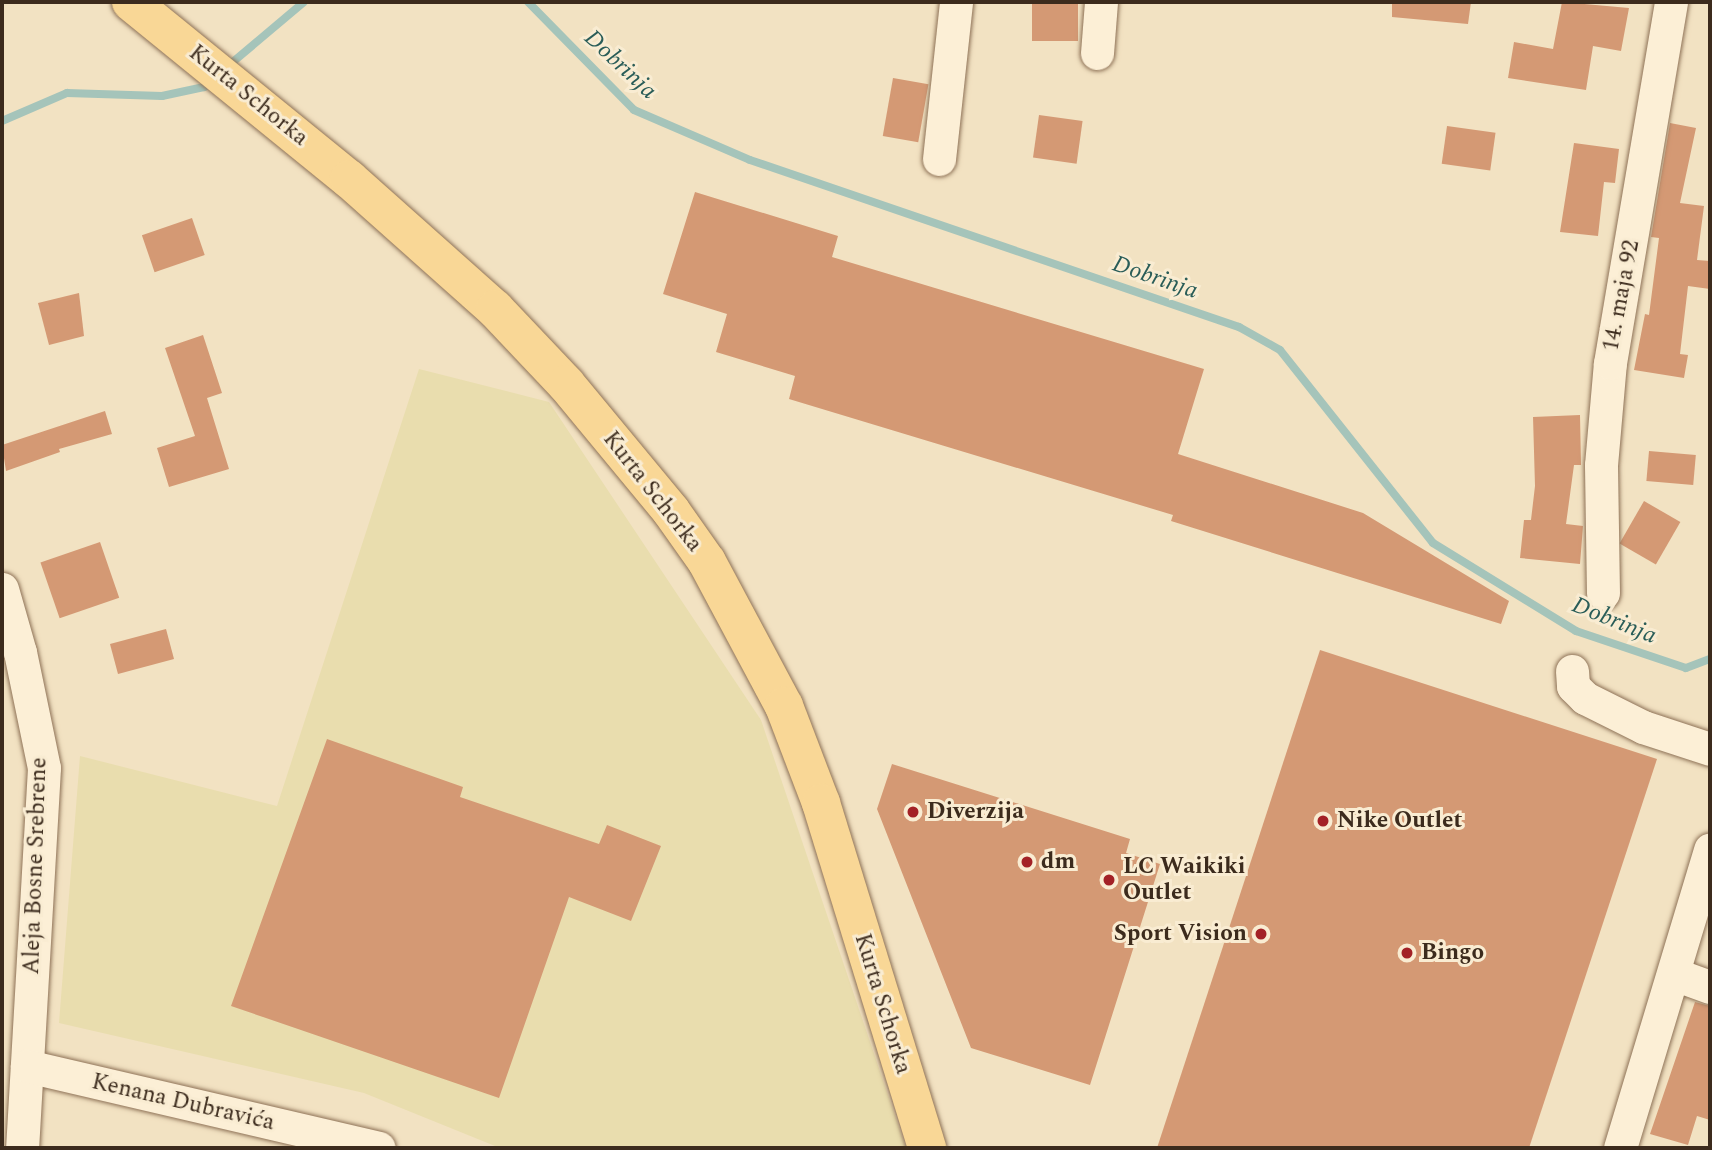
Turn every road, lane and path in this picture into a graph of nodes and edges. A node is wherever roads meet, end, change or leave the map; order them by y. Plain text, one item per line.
1 (131, 2) edge
2 (956, 2) edge
3 (1101, 2) edge
4 (1671, 2) edge
5 (1097, 53) dead end
6 (939, 159) dead end
7 (2, 589) edge
8 (1604, 593) dead end
9 (1572, 671) dead end
10 (1710, 749) edge
11 (1710, 849) edge
12 (1674, 974) junction
13 (1710, 987) edge
14 (27, 1066) junction
15 (16, 1129) edge
16 (379, 1148) edge
17 (927, 1148) edge
18 (1620, 1148) edge

1 - 17 main road, Kurta Schorka
2 - 6 street
3 - 5 street
4 - 8 street, 14. maja 92
7 - 14 street, Aleja Bosne Srebrene
9 - 10 street
11 - 12 street
12 - 13 street
12 - 18 street
14 - 15 street, Aleja Bosne Srebrene
14 - 16 street, Kenana Dubravića

